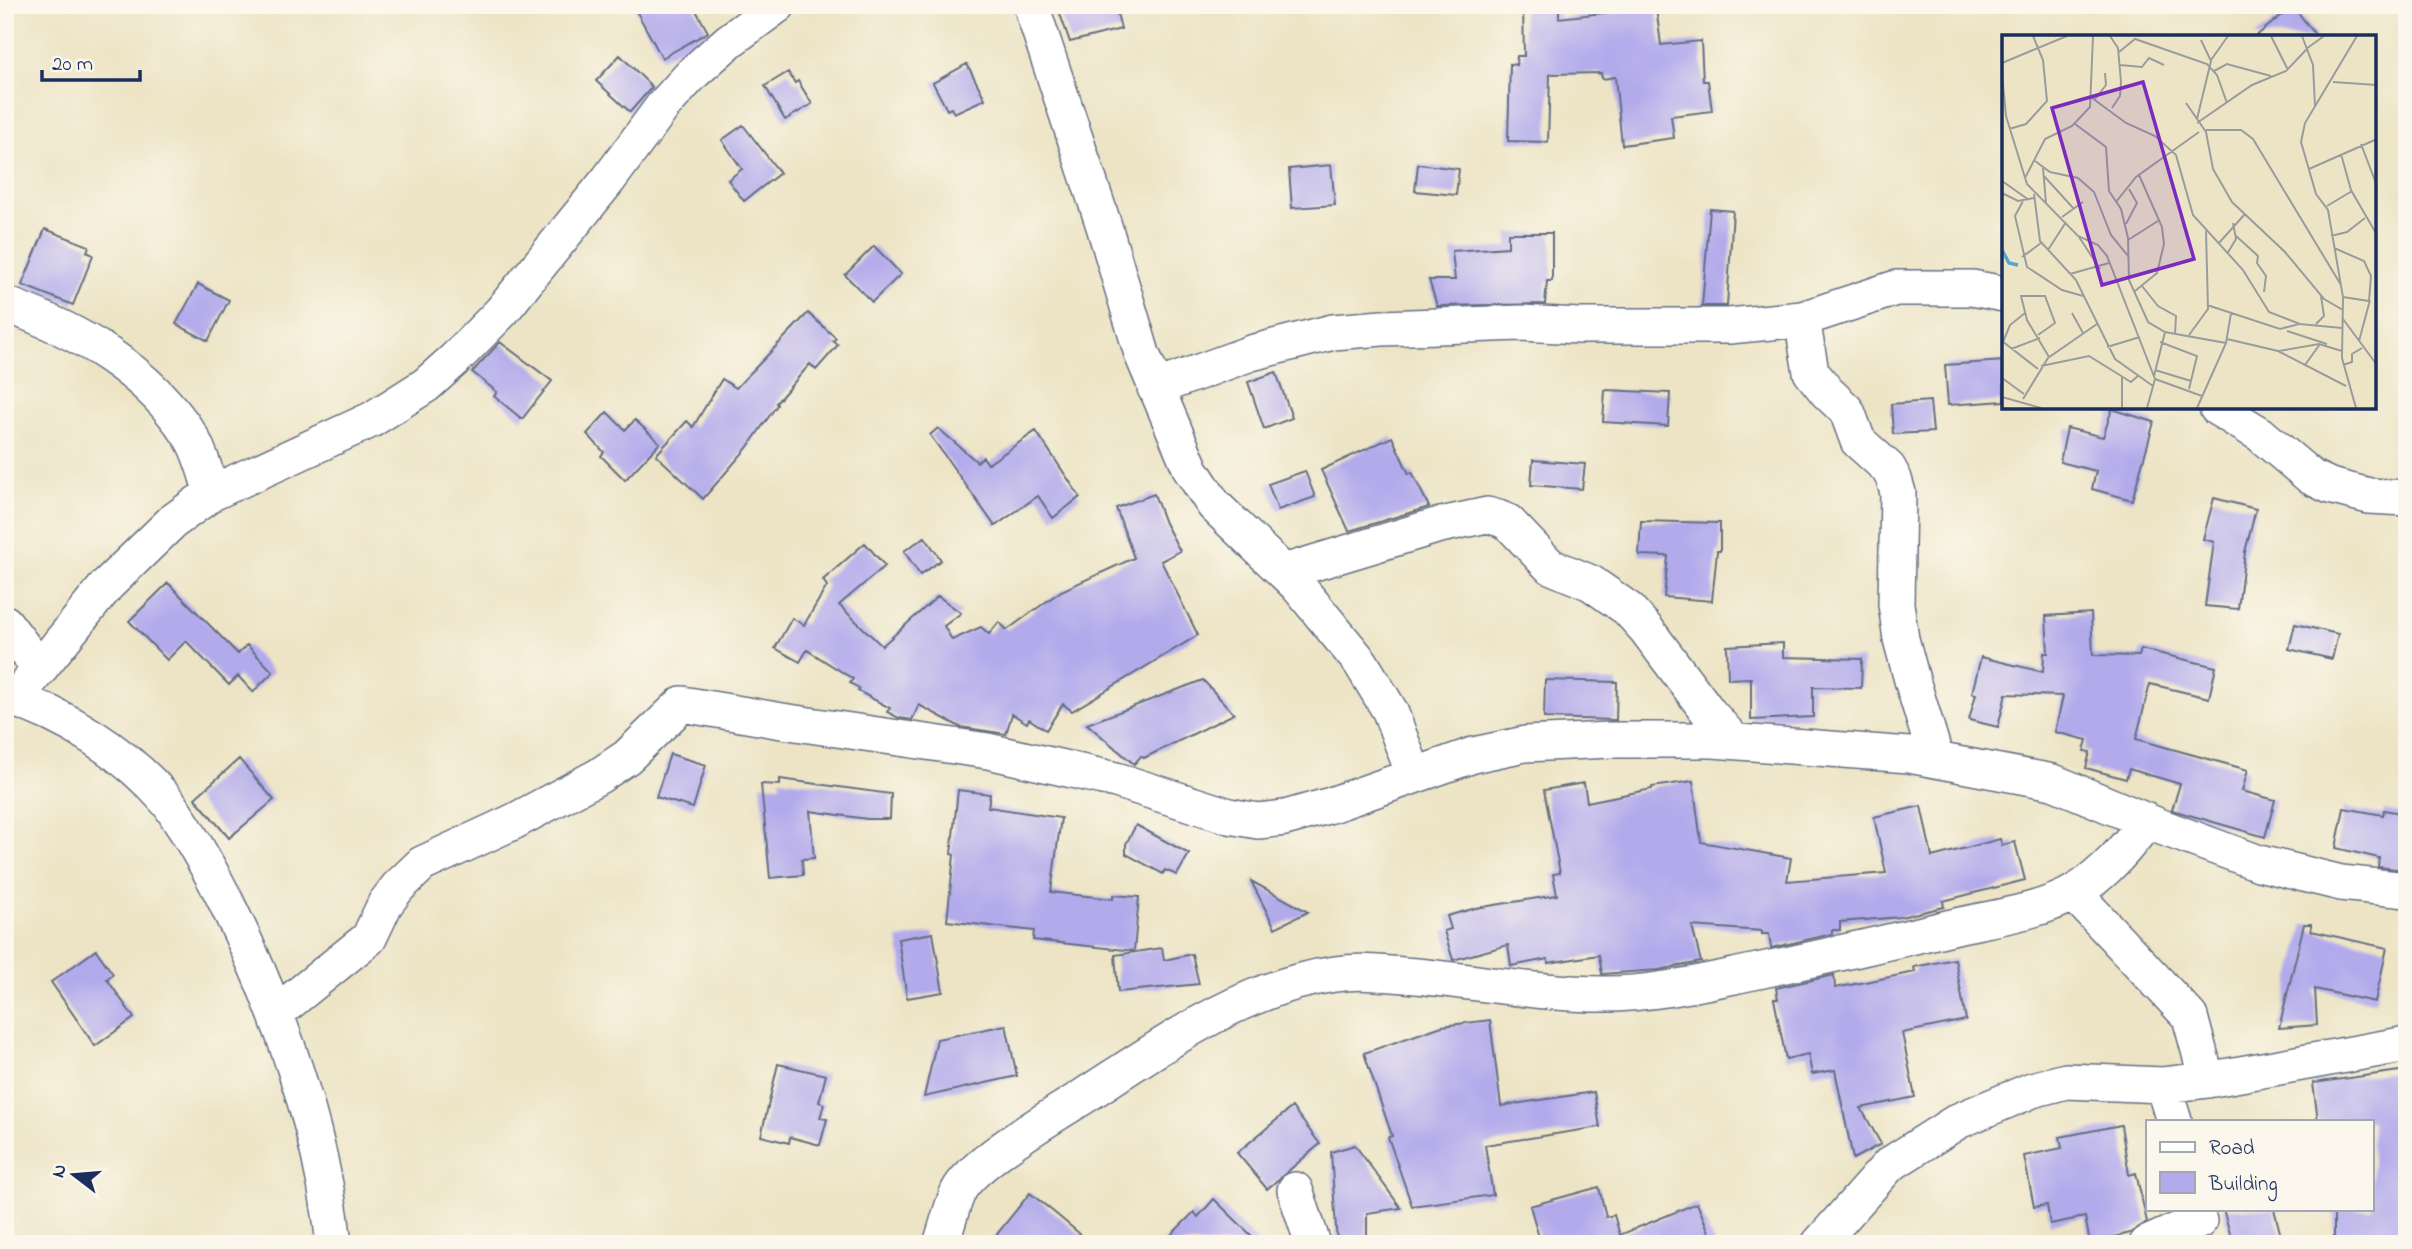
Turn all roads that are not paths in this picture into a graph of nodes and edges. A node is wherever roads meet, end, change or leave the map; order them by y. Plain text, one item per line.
1 (778, 5) edge
2 (1031, 5) edge
3 (2002, 294) edge
4 (5, 304) edge
5 (1802, 319) junction
6 (1155, 388) junction
7 (2220, 410) edge
8 (212, 493) junction
9 (2407, 498) edge
10 (1284, 572) junction
11 (5, 623) edge
12 (40, 669) junction
13 (10, 698) edge
14 (1733, 740) junction
15 (1936, 759) junction
16 (1413, 775) junction
17 (2147, 821) junction
18 (2407, 890) edge
19 (2074, 892) junction
20 (275, 1013) junction
21 (2407, 1044) edge
22 (2207, 1080) junction
23 (2163, 1085) junction
24 (2174, 1120) edge
25 (1295, 1189) dead end
26 (2200, 1224) edge
27 (334, 1244) edge
28 (941, 1244) edge
29 (1313, 1244) edge
30 (1819, 1244) edge
31 (2147, 1244) edge

1 - 8 street
2 - 6 street
3 - 5 street
4 - 8 street
5 - 6 street
5 - 15 street
6 - 10 street
7 - 9 street
8 - 12 street
10 - 14 street
10 - 16 street
11 - 12 street
12 - 13 street
13 - 20 street
14 - 15 street
14 - 16 street
15 - 17 street
16 - 20 street
17 - 18 street
17 - 19 street
19 - 22 street
19 - 28 street
20 - 27 street
21 - 22 street
22 - 23 street
23 - 24 street
23 - 30 street
25 - 29 street
26 - 31 street

